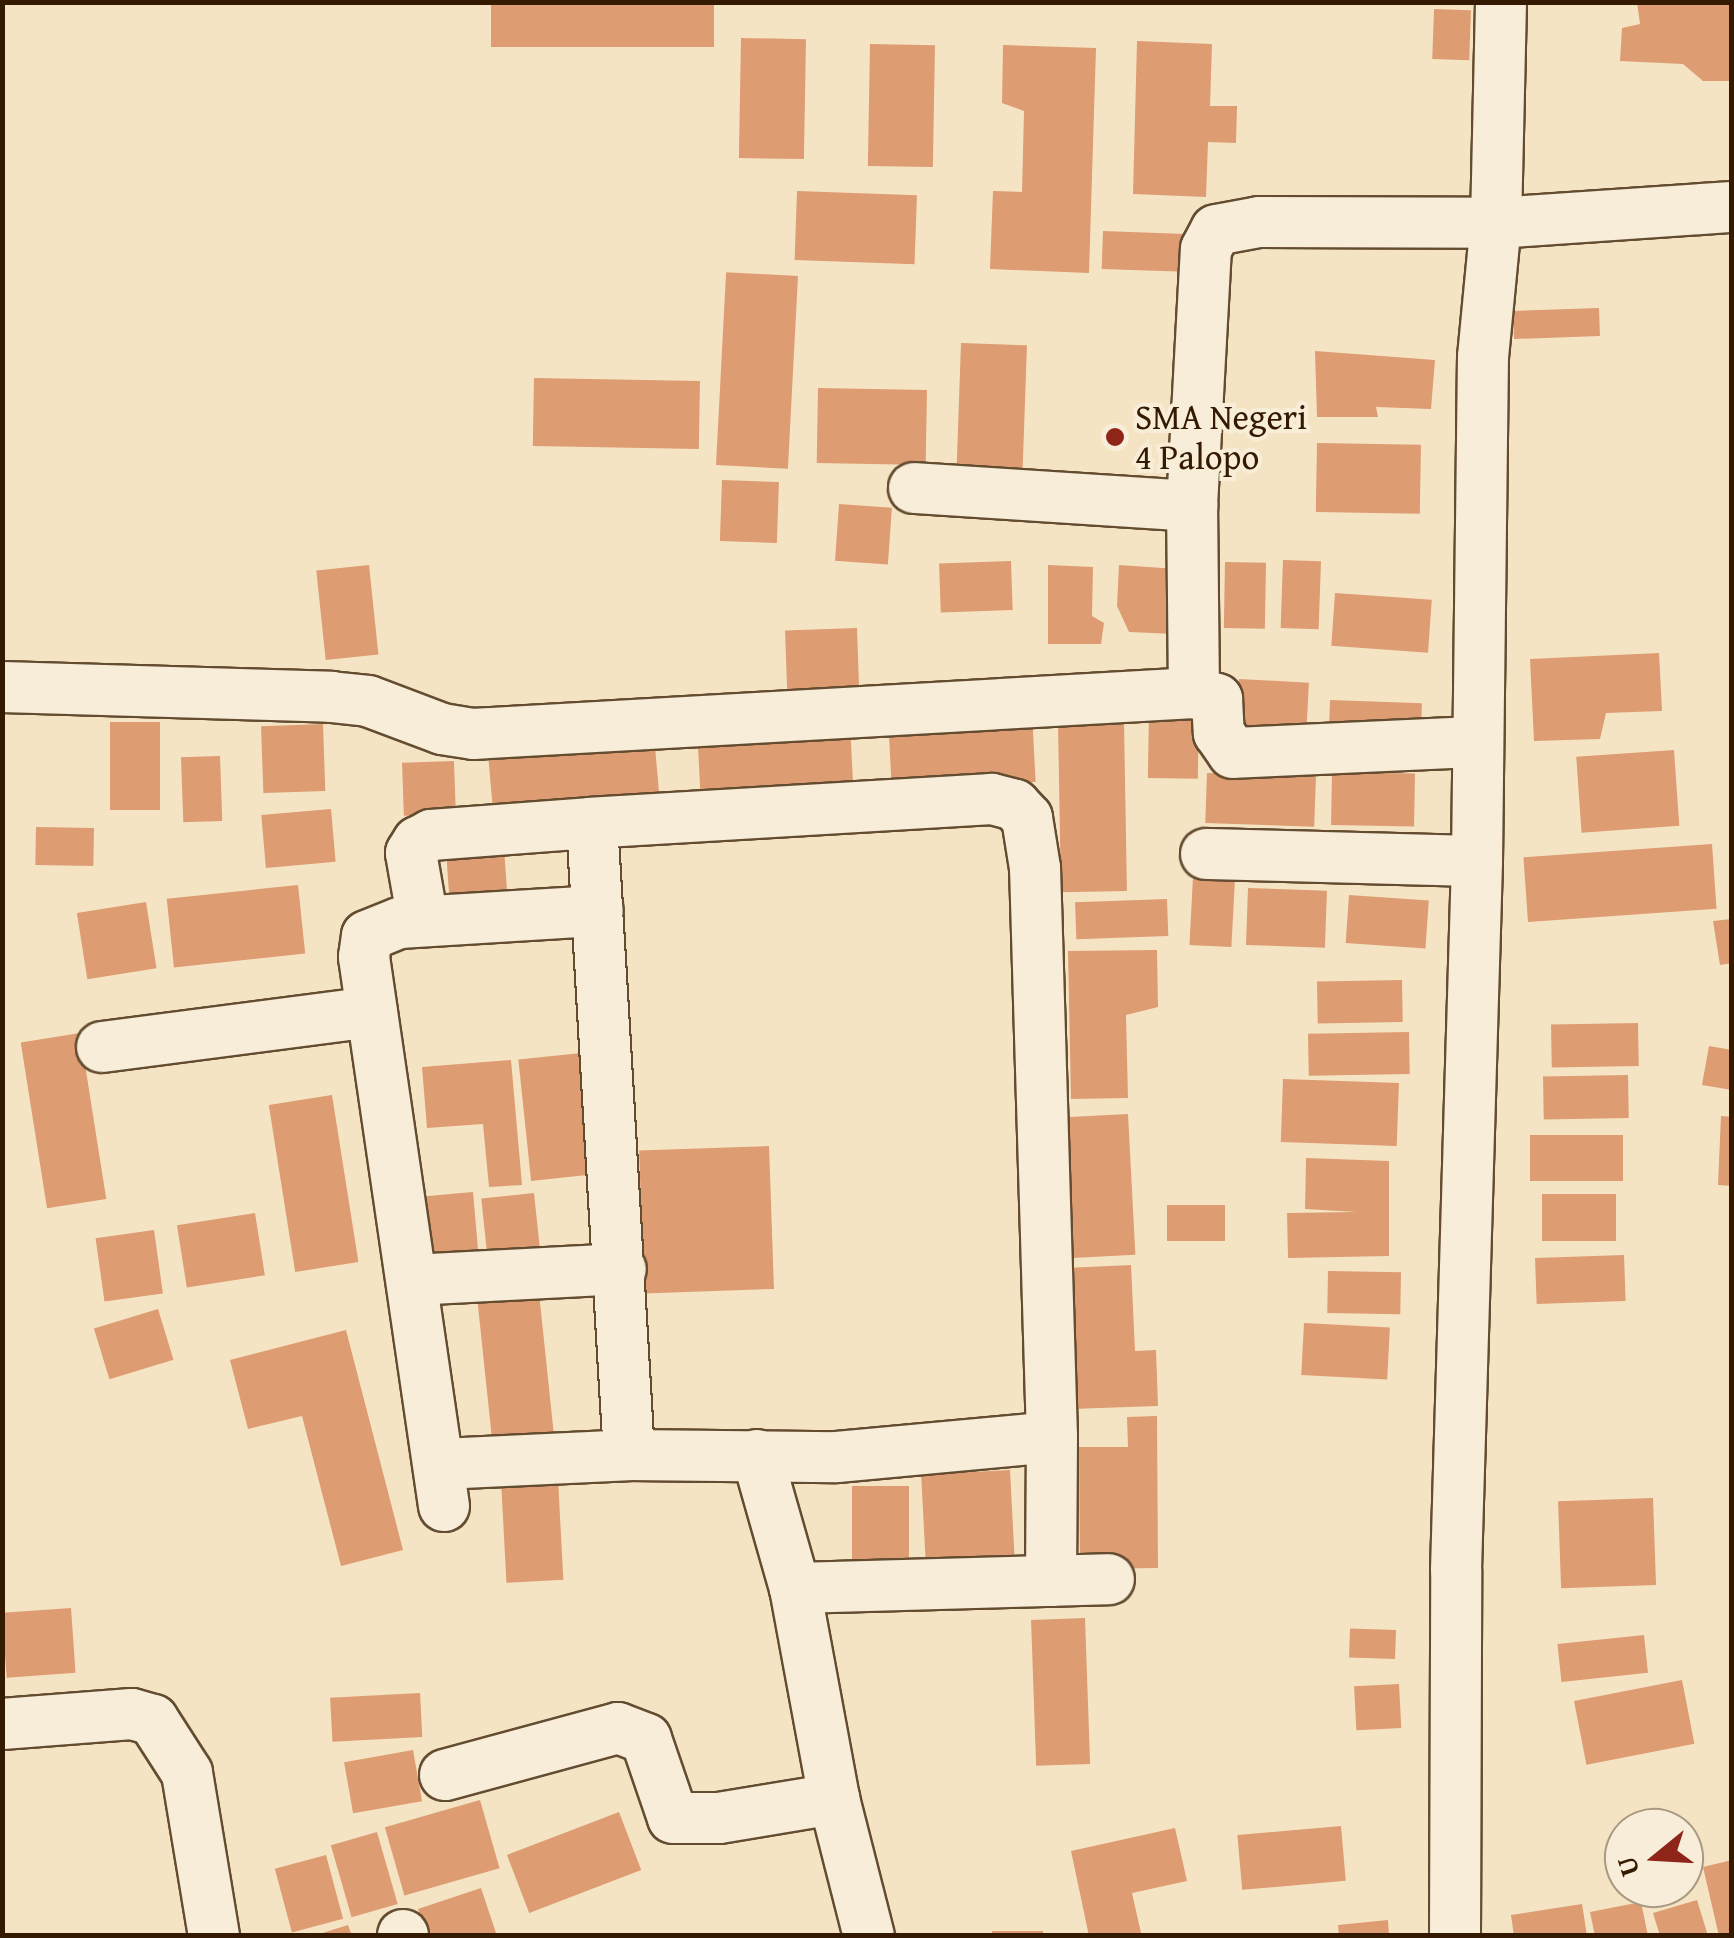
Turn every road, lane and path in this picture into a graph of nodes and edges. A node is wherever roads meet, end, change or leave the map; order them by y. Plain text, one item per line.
1 (1502, 2) edge
2 (1732, 206) edge
3 (1496, 223) junction
4 (914, 488) dead end
5 (1192, 506) junction
6 (2, 687) edge
7 (1194, 693) junction
8 (1476, 742) junction
9 (592, 823) junction
10 (1206, 854) dead end
11 (1477, 862) junction
12 (598, 911) junction
13 (422, 921) junction
14 (372, 1012) junction
15 (102, 1047) dead end
16 (621, 1270) junction
17 (413, 1280) junction
18 (1052, 1437) junction
19 (629, 1455) junction
20 (756, 1455) junction
21 (1109, 1579) dead end
22 (1052, 1581) junction
23 (795, 1588) junction
24 (2, 1724) edge
25 (445, 1775) dead end
26 (834, 1798) junction
27 (214, 1936) edge
28 (869, 1936) edge
29 (1455, 1936) edge

1 - 3 street
2 - 3 street
3 - 5 street
3 - 8 street
4 - 5 street
5 - 7 street
6 - 7 street
7 - 8 street
8 - 11 street
9 - 12 street
9 - 13 street
9 - 18 street
10 - 11 street
11 - 29 street
12 - 13 street
12 - 16 street
13 - 14 street
14 - 15 street
14 - 17 street
16 - 17 street
16 - 19 street
17 - 19 street
18 - 20 street
18 - 22 street
19 - 20 street
20 - 23 street
21 - 22 street
22 - 23 street
23 - 26 street
24 - 27 street
25 - 26 street
26 - 28 street

